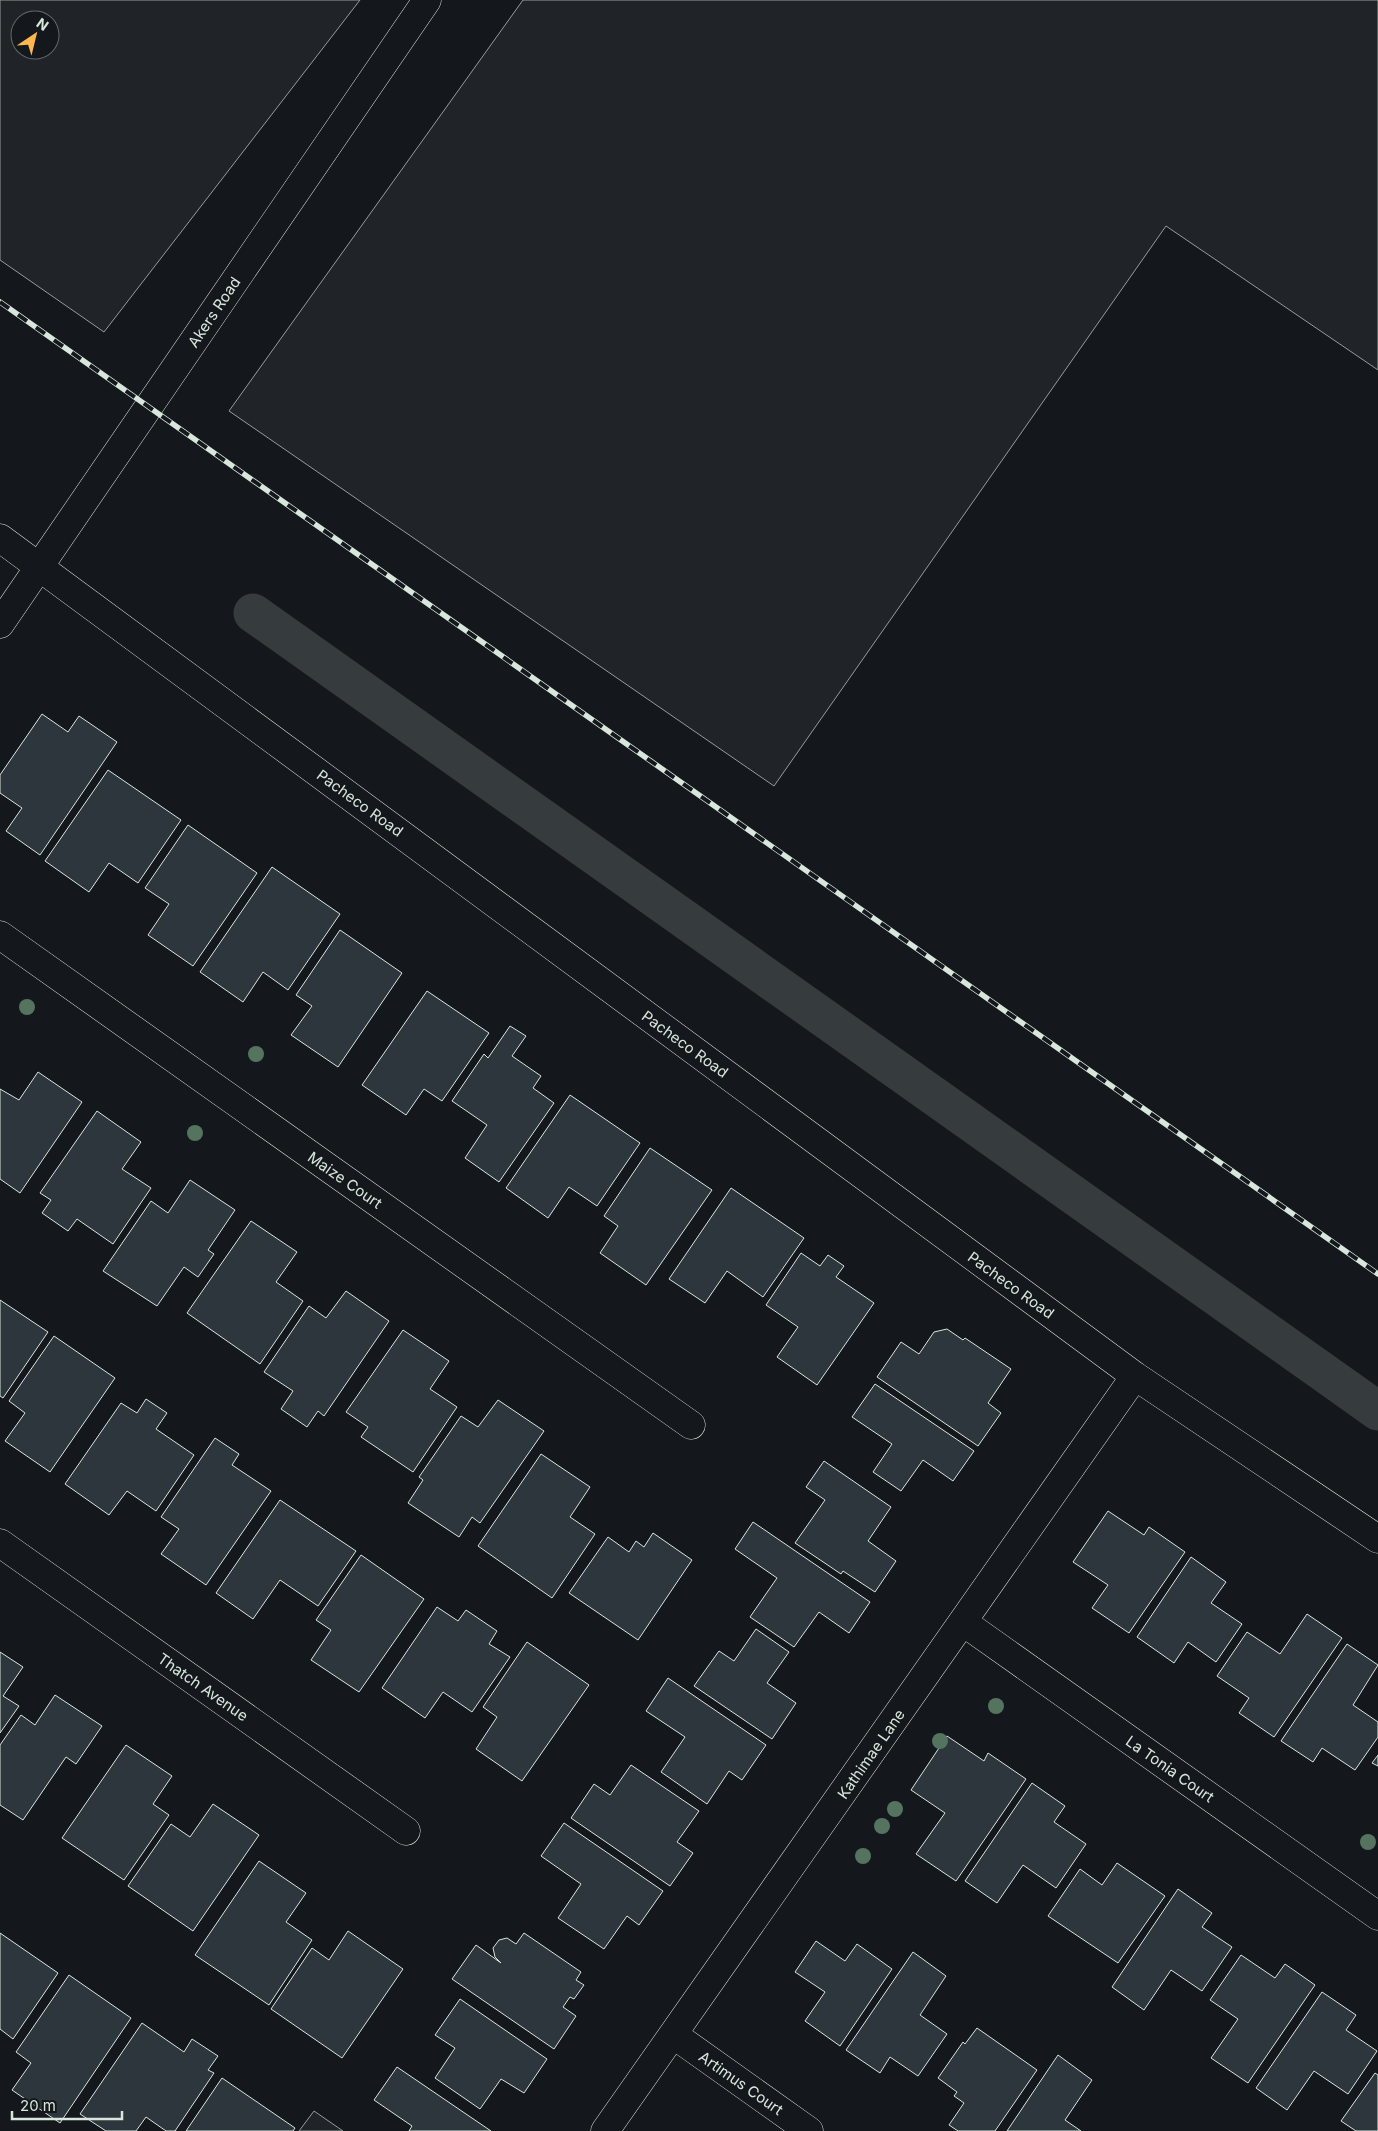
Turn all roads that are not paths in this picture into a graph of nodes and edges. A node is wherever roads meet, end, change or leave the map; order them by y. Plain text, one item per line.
1 (427, 0) edge
2 (0, 538) edge
3 (40, 566) junction
4 (0, 624) edge
5 (0, 934) edge
6 (1135, 1376) junction
7 (691, 1425) dead end
8 (1378, 1540) edge
9 (0, 1543) edge
10 (963, 1622) junction
11 (406, 1831) dead end
12 (1378, 1916) edge
13 (674, 2035) junction
14 (605, 2131) edge
15 (809, 2131) edge

1 - 3 street, Akers Road
2 - 3 street, Pacheco Road
3 - 4 street, Akers Road
3 - 6 street, Pacheco Road
5 - 7 street, Maize Court
6 - 8 street, Pacheco Road
6 - 10 street, Kathimae Lane
9 - 11 street, Thatch Avenue
10 - 12 street, La Tonia Court
10 - 13 street, Kathimae Lane
13 - 14 street, Kathimae Lane
13 - 15 street, Artimus Court

